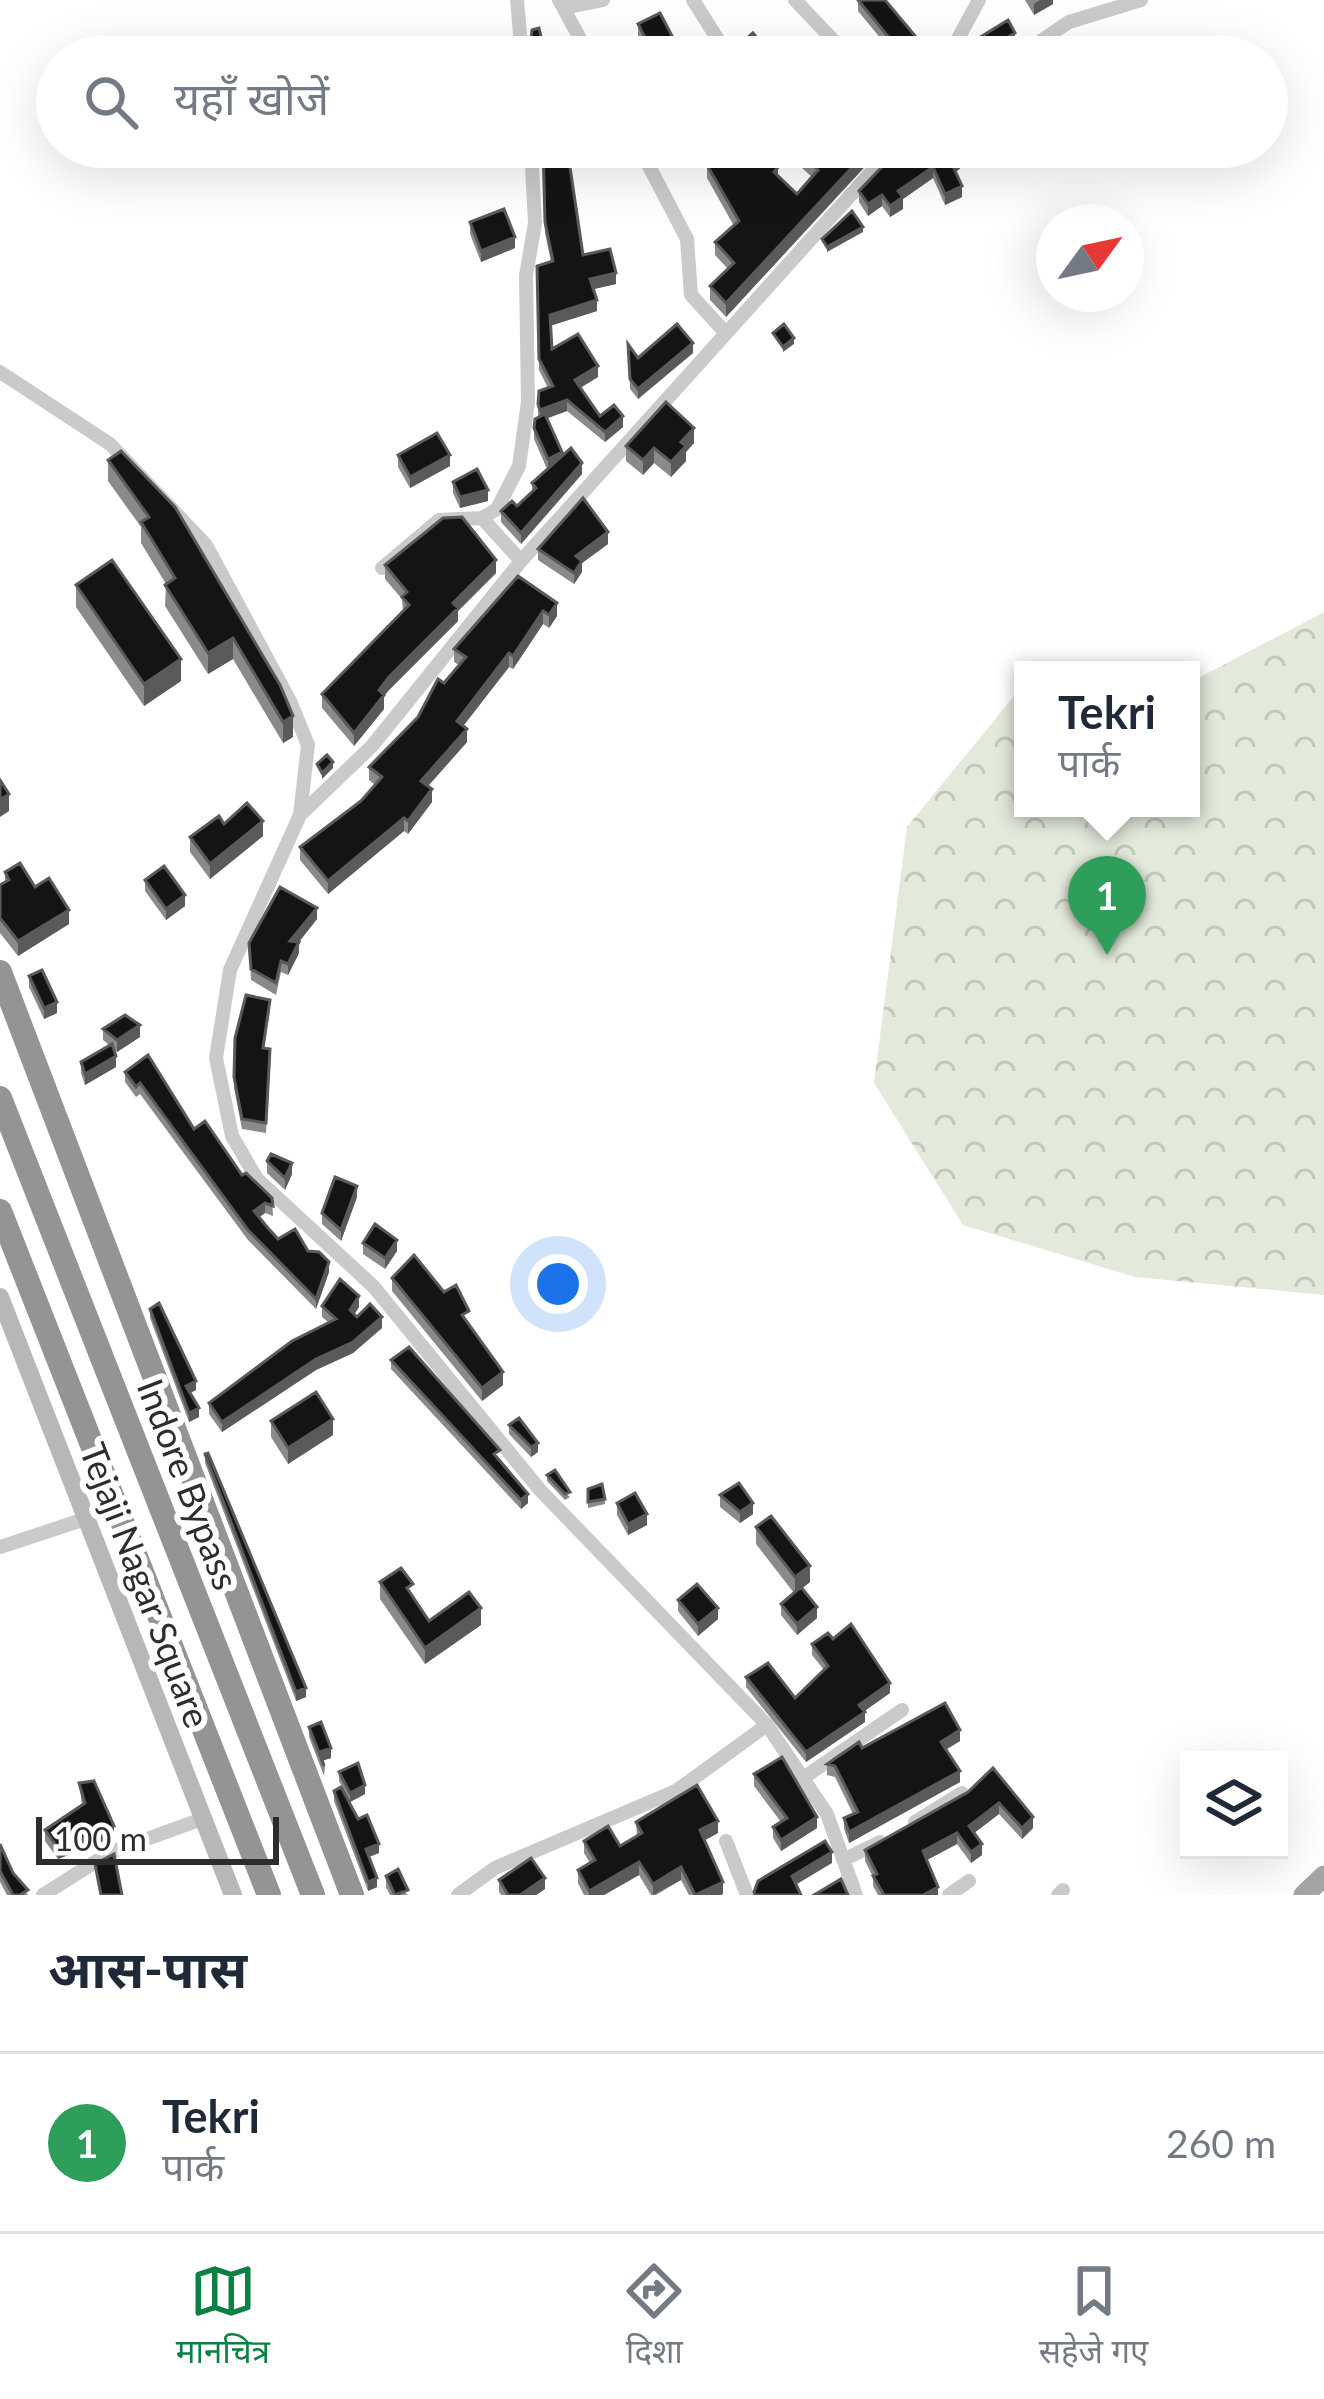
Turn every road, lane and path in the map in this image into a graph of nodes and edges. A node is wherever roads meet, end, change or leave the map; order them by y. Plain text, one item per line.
1 (518, 0) edge
2 (603, 0) edge
3 (693, 0) edge
4 (795, 0) edge
5 (979, 0) edge
6 (1141, 0) edge
7 (562, 4) edge
8 (521, 36) edge
9 (579, 36) edge
10 (716, 36) edge
11 (829, 36) edge
12 (959, 36) edge
13 (1048, 36) edge
14 (532, 168) edge
15 (650, 168) edge
16 (876, 168) edge
17 (724, 331) junction
18 (0, 372) edge
19 (482, 518) junction
20 (521, 560) junction
21 (382, 568) edge
22 (300, 815) junction
23 (0, 972) edge
24 (0, 1099) edge
25 (0, 1211) edge
26 (0, 1298) edge
27 (85, 1519) junction
28 (0, 1547) edge
29 (902, 1710) dead end
30 (767, 1725) junction
31 (806, 1776) junction
32 (962, 1793) edge
33 (202, 1819) junction
34 (726, 1841) dead end
35 (843, 1860) junction
36 (1324, 1876) edge
37 (969, 1881) dead end
38 (43, 1895) edge
39 (233, 1895) edge
40 (269, 1895) edge
41 (314, 1895) edge
42 (352, 1895) edge
43 (458, 1895) edge
44 (747, 1895) edge
45 (856, 1895) edge
46 (949, 1895) edge
47 (1304, 1895) edge

1 - 8 street
2 - 7 street
3 - 10 street
4 - 11 street
5 - 12 street
6 - 13 street
7 - 9 street
14 - 19 street
15 - 17 street
16 - 17 street
17 - 20 street
18 - 22 street
19 - 20 street
19 - 21 street
20 - 22 street
22 - 30 street
23 - 42 highway
24 - 41 highway, Indore Bypass
25 - 40 highway
26 - 27 street, Tejaji Nagar Square
27 - 28 street
27 - 33 street, Tejaji Nagar Square
29 - 31 street
30 - 31 street
30 - 43 street
31 - 35 street
32 - 35 street
33 - 38 street
33 - 39 street, Tejaji Nagar Square
34 - 44 street
35 - 45 street
36 - 47 main road
37 - 46 street

